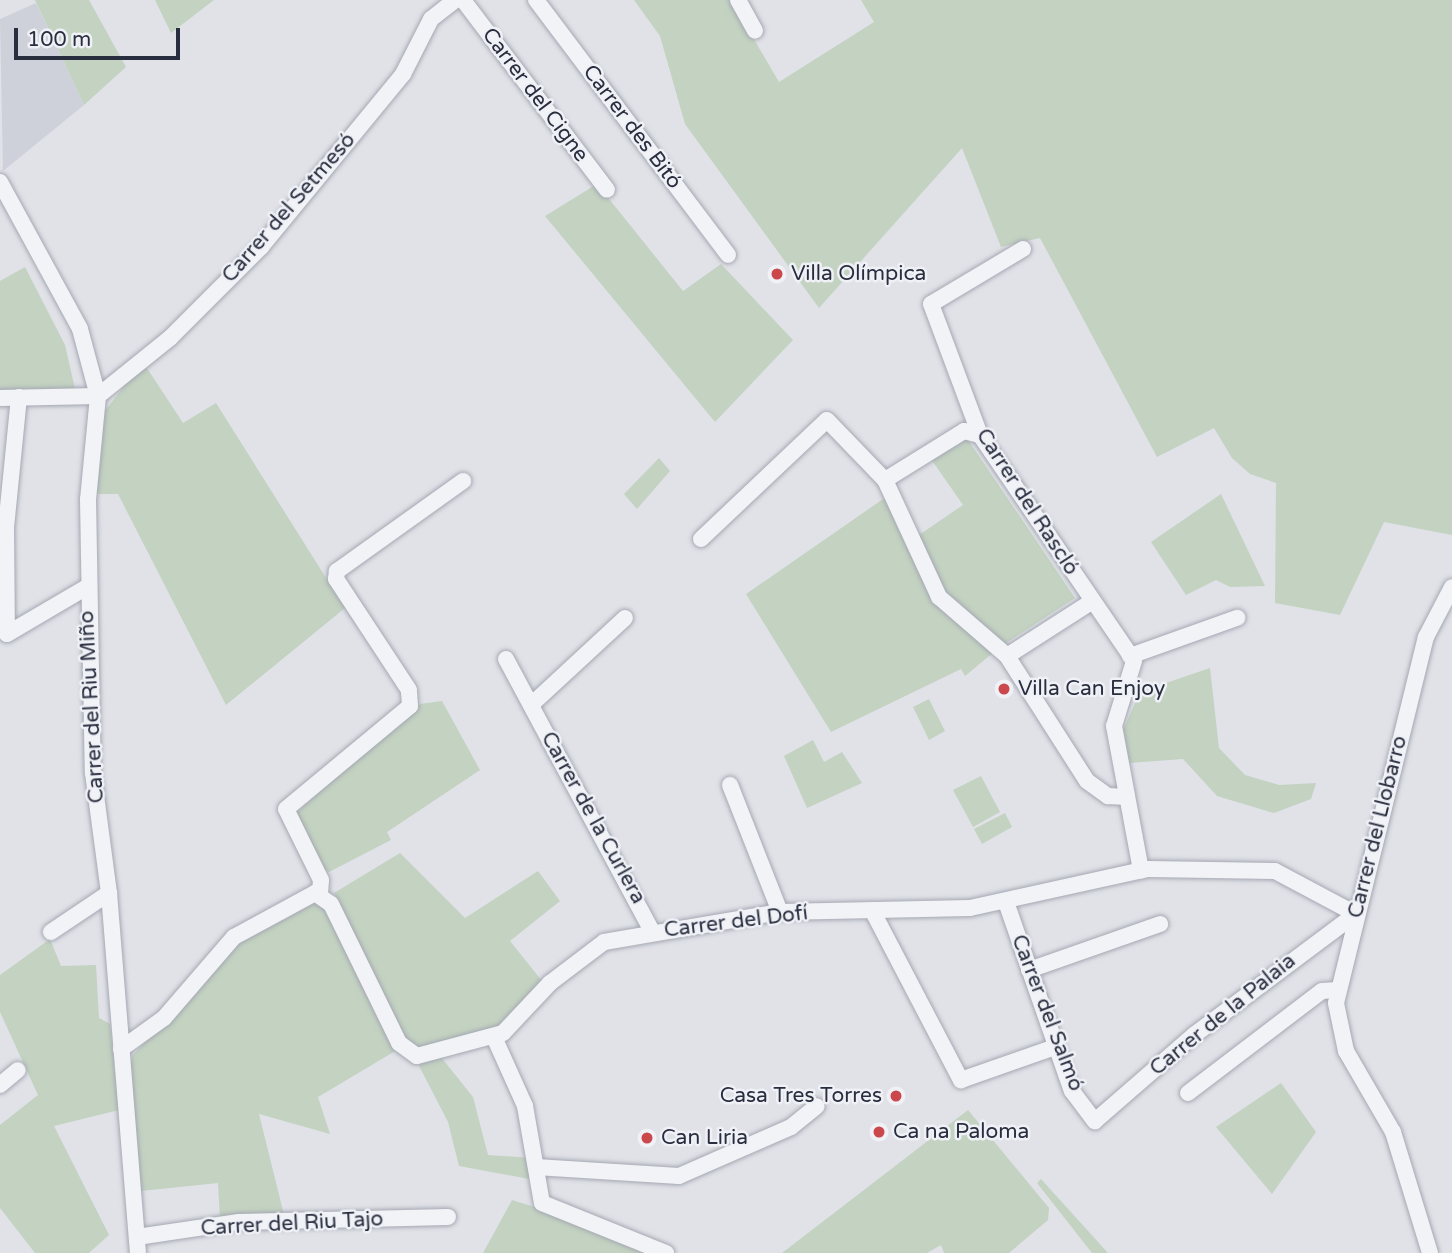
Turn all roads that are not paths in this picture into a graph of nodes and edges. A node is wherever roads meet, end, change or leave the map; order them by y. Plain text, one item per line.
1 (536, 0) edge
2 (738, 0) edge
3 (455, 1) edge
4 (755, 31) dead end
5 (0, 182) edge
6 (607, 190) dead end
7 (1023, 249) dead end
8 (728, 255) dead end
9 (98, 396) junction
10 (19, 397) junction
11 (0, 398) edge
12 (980, 435) junction
13 (885, 480) junction
14 (463, 481) dead end
15 (701, 539) dead end
16 (87, 587) junction
17 (1452, 587) edge
18 (1091, 602) junction
19 (625, 618) dead end
20 (1237, 618) dead end
21 (1007, 656) junction
22 (1130, 656) junction
23 (506, 659) dead end
24 (531, 705) junction
25 (730, 785) dead end
26 (1127, 797) junction
27 (1141, 870) junction
28 (109, 893) junction
29 (320, 894) junction
30 (1006, 902) junction
31 (780, 912) junction
32 (873, 912) junction
33 (1356, 914) junction
34 (1160, 924) dead end
35 (51, 932) dead end
36 (653, 933) junction
37 (1029, 970) junction
38 (1338, 990) junction
39 (494, 1037) junction
40 (1055, 1047) junction
41 (121, 1049) junction
42 (18, 1070) dead end
43 (0, 1085) edge
44 (1188, 1093) dead end
45 (817, 1106) dead end
46 (1095, 1121) joint
47 (536, 1167) junction
48 (447, 1217) dead end
49 (138, 1245) edge
50 (666, 1253) edge
51 (1430, 1253) edge

1 - 8 street, Carrer des Bitó
2 - 4 street
3 - 6 street, Carrer del Cigne
3 - 9 street, Carrer del Setmesó
5 - 9 street, Carrer del Riu Miño
7 - 12 street, Carrer del Rascló
9 - 10 street
9 - 16 street, Carrer del Riu Miño
10 - 11 street
10 - 16 street
12 - 13 street
12 - 18 street, Carrer del Rascló
13 - 15 street
13 - 21 street
14 - 29 street, Carrer del Dofí
16 - 28 street, Carrer del Riu Miño
17 - 33 street, Carrer del Llobarro
18 - 21 street
18 - 22 street, Carrer del Rascló
19 - 24 street
20 - 22 street
21 - 26 street
22 - 26 street
23 - 24 street, Carrer de la Curlera
24 - 36 street, Carrer de la Curlera
25 - 31 street
26 - 27 street
27 - 30 street, Carrer del Dofí
27 - 33 street, Carrer del Dofí
28 - 35 street
28 - 41 street, Carrer del Riu Miño
29 - 39 street, Carrer del Dofí
29 - 41 street
30 - 32 street, Carrer del Dofí
30 - 37 street, Carrer del Salmó
31 - 32 street, Carrer del Dofí
31 - 36 street, Carrer del Dofí
32 - 40 street
33 - 38 street, Carrer del Llobarro
33 - 46 street, Carrer de la Palaia
34 - 37 street
36 - 39 street, Carrer del Dofí
37 - 40 street, Carrer del Salmó
38 - 44 street
38 - 51 street, Carrer del Llobarro
39 - 47 street
40 - 46 street, Carrer del Salmó
41 - 49 street, Carrer del Riu Miño
42 - 43 street
45 - 47 street
47 - 50 street
48 - 49 street, Carrer del Riu Tajo

